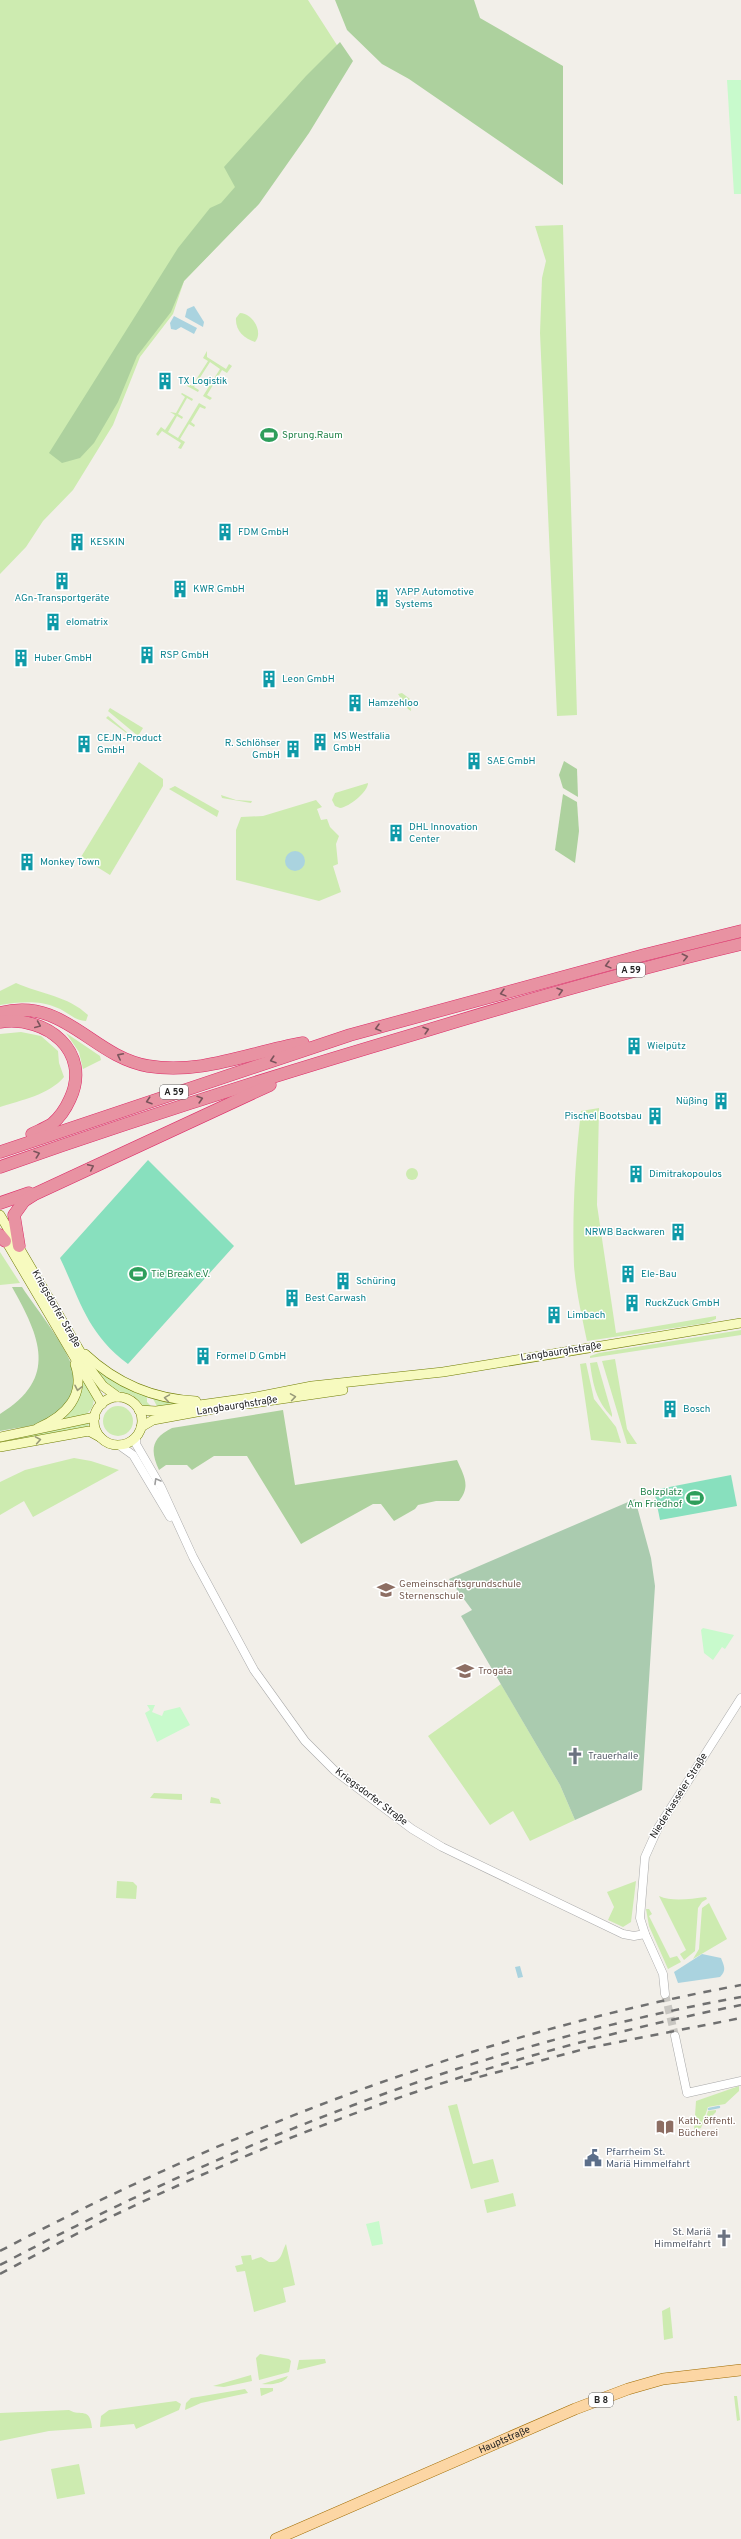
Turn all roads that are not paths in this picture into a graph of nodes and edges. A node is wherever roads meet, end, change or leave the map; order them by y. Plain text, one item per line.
1 (741, 931) edge
2 (741, 944) edge
3 (0, 1013) edge
4 (0, 1022) edge
5 (350, 1035) junction
6 (335, 1058) junction
7 (0, 1148) edge
8 (0, 1152) edge
9 (0, 1167) edge
10 (60, 1181) junction
11 (0, 1203) edge
12 (0, 1215) edge
13 (2, 1235) edge
14 (19, 1246) junction
15 (741, 1323) edge
16 (75, 1349) junction
17 (381, 1380) junction
18 (118, 1397) junction
19 (219, 1402) junction
20 (102, 1404) junction
21 (139, 1410) junction
22 (95, 1417) junction
23 (141, 1427) junction
24 (38, 1428) junction
25 (0, 1437) edge
26 (136, 1437) junction
27 (102, 1438) junction
28 (119, 1445) junction
29 (0, 1447) edge
30 (179, 1529) junction
31 (741, 1698) edge
32 (645, 1934) junction
33 (665, 1994) tunnel mouth
34 (675, 2036) tunnel mouth
35 (741, 2081) edge
36 (741, 2370) edge
37 (276, 2539) edge

1 -> 5 highway, A 59
6 -> 2 highway, A 59
5 -> 3 highway
4 -> 7 highway
5 -> 8 highway, A 59
9 -> 6 highway, A 59
10 -> 6 highway
10 - 11 highway
10 - 14 highway
12 - 14 main road, Kriegsdorfer Straße
13 - 16 main road, Kriegsdorfer Straße
14 - 16 main road, Kriegsdorfer Straße
15 - 17 main road, Langbaurghstraße
16 - 18 main road, Kriegsdorfer Straße
19 -> 16 main road
16 - 20 main road, Kriegsdorfer Straße
16 -> 24 main road
17 - 19 main road, Langbaurghstraße
23 -> 17 main road, Langbaurghstraße
18 - 20 main road
18 - 21 main road
19 - 21 main road, Langbaurghstraße
20 - 22 main road
21 - 23 main road
22 - 24 main road
22 - 27 main road
23 - 26 main road
24 - 25 main road
26 - 28 main road
30 -> 26 street, Kriegsdorfer Straße
27 - 28 main road
29 -> 27 main road
28 - 30 street, Kriegsdorfer Straße
30 - 32 street, Kriegsdorfer Straße
31 - 32 street, Niederkasseler Straße
32 - 33 street, Niederkasseler Straße
34 - 35 street
36 - 37 main road, Hauptstraße / B 8

